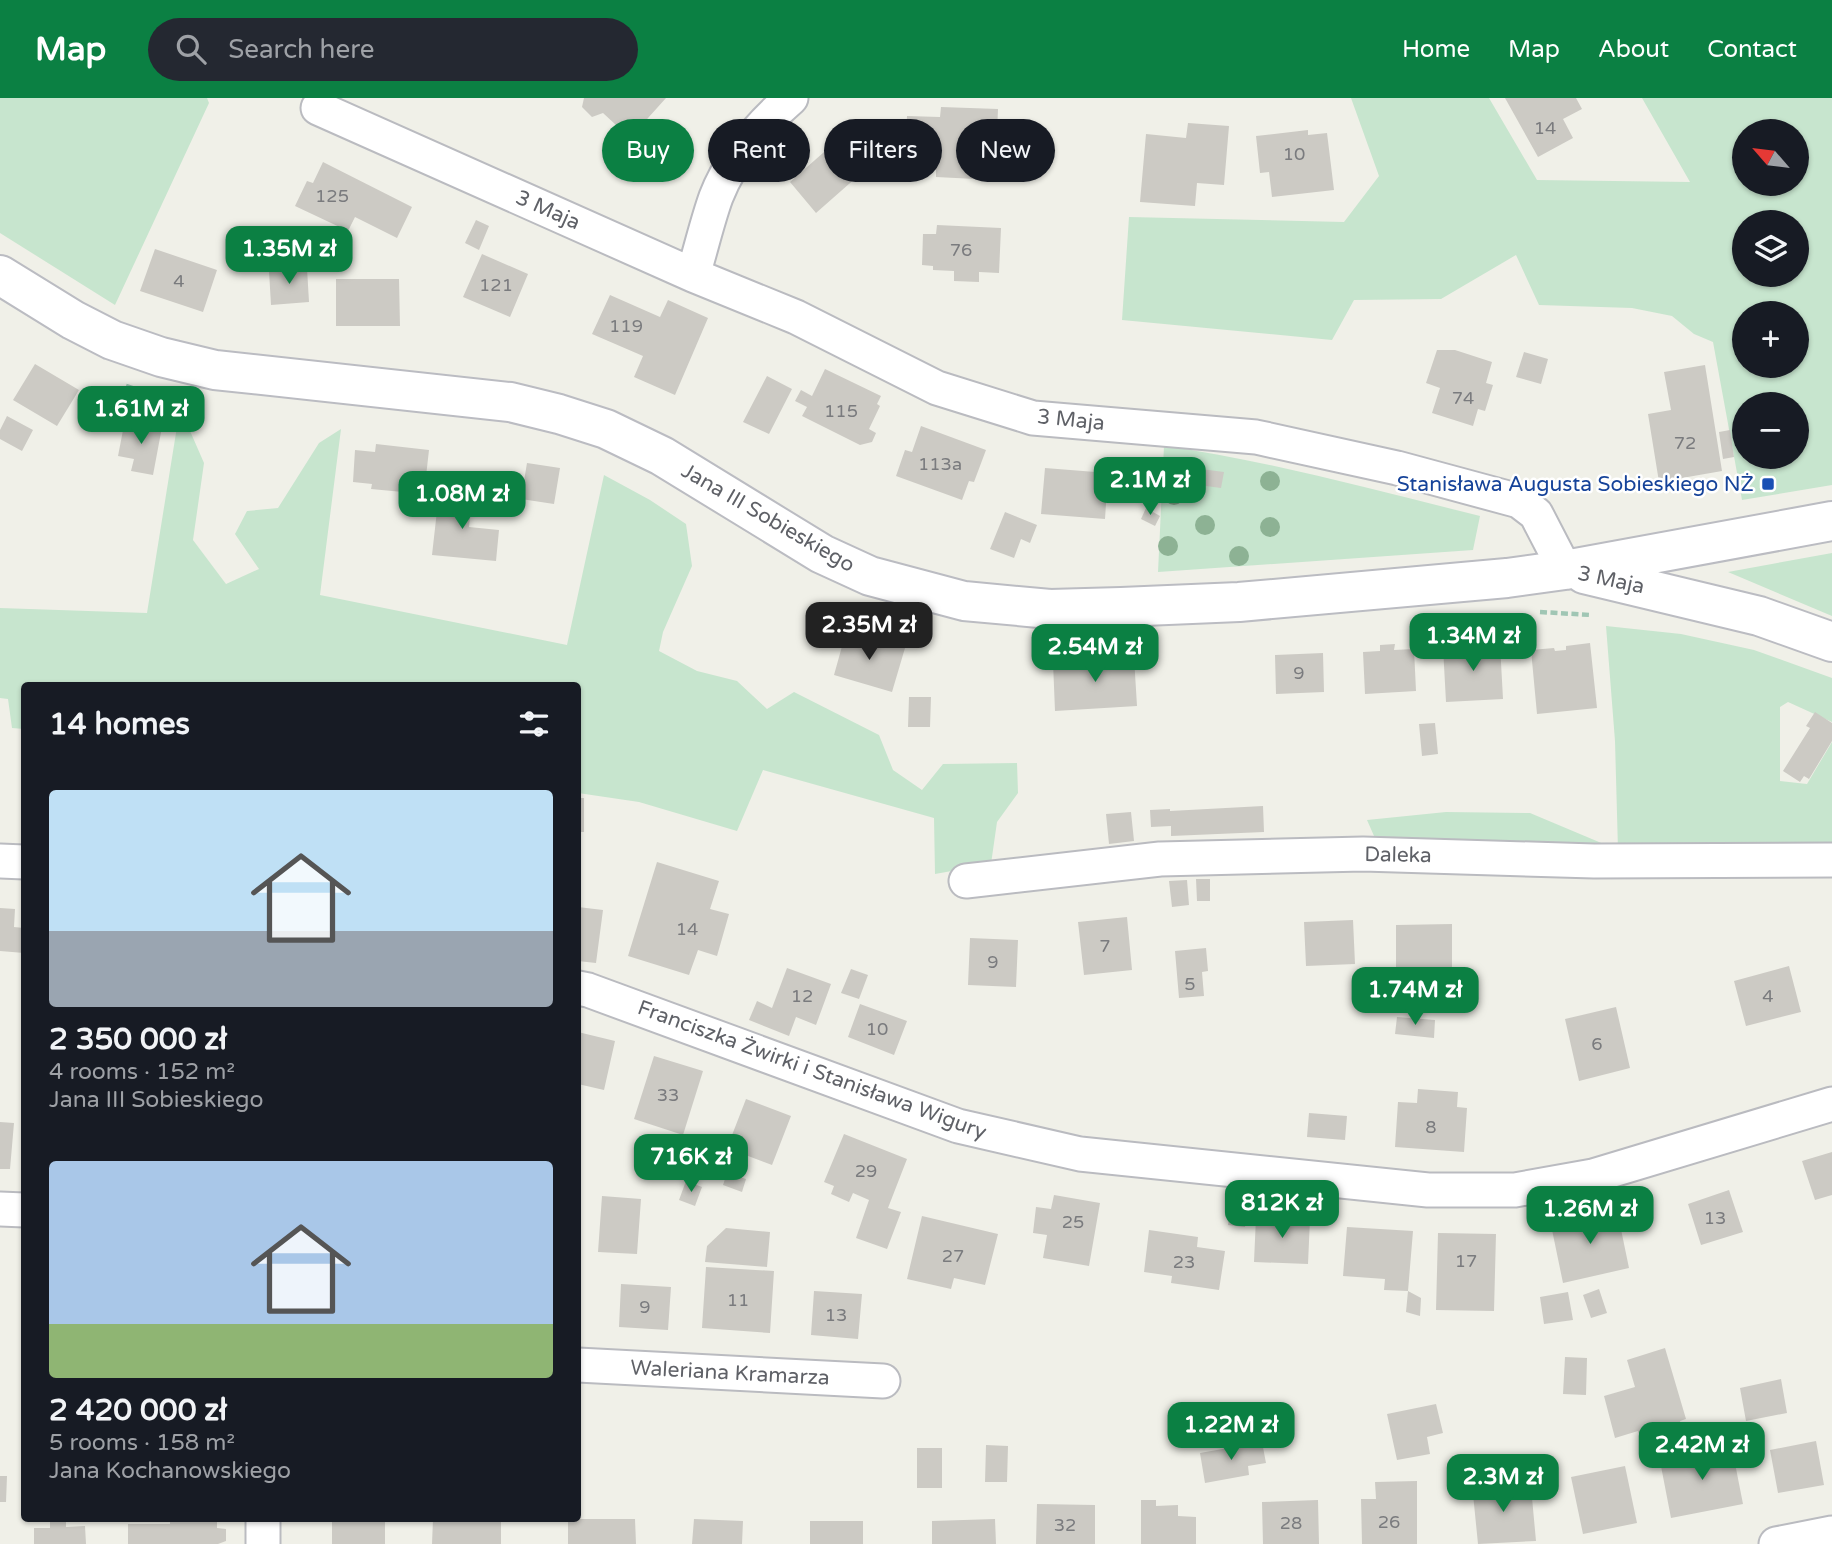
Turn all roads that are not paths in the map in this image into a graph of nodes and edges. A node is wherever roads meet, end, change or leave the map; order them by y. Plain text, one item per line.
1 (791, 98) edge
2 (318, 108) dead end
3 (0, 275) edge
4 (693, 275) junction
5 (1832, 521) edge
6 (1565, 570) junction
7 (1832, 642) edge
8 (1832, 860) edge
9 (0, 861) edge
10 (21, 862) edge
11 (966, 881) dead end
12 (581, 989) edge
13 (1832, 1104) edge
14 (0, 1209) edge
15 (21, 1210) edge
16 (581, 1365) edge
17 (883, 1381) dead end
18 (264, 1522) edge
19 (1832, 1533) edge
20 (263, 1544) edge
21 (1776, 1544) edge

1 - 4 street
2 - 4 street, 3 Maja
3 - 6 main road, Jana III Sobieskiego
4 - 6 street, 3 Maja
5 - 6 main road, Jana III Sobieskiego
6 - 7 main road, 3 Maja
8 - 11 street, Daleka
9 - 10 street
12 - 13 street, Franciszka Żwirki i Stanisława Wigury
14 - 15 street
16 - 17 street, Waleriana Kramarza
18 - 20 street
19 - 21 street

